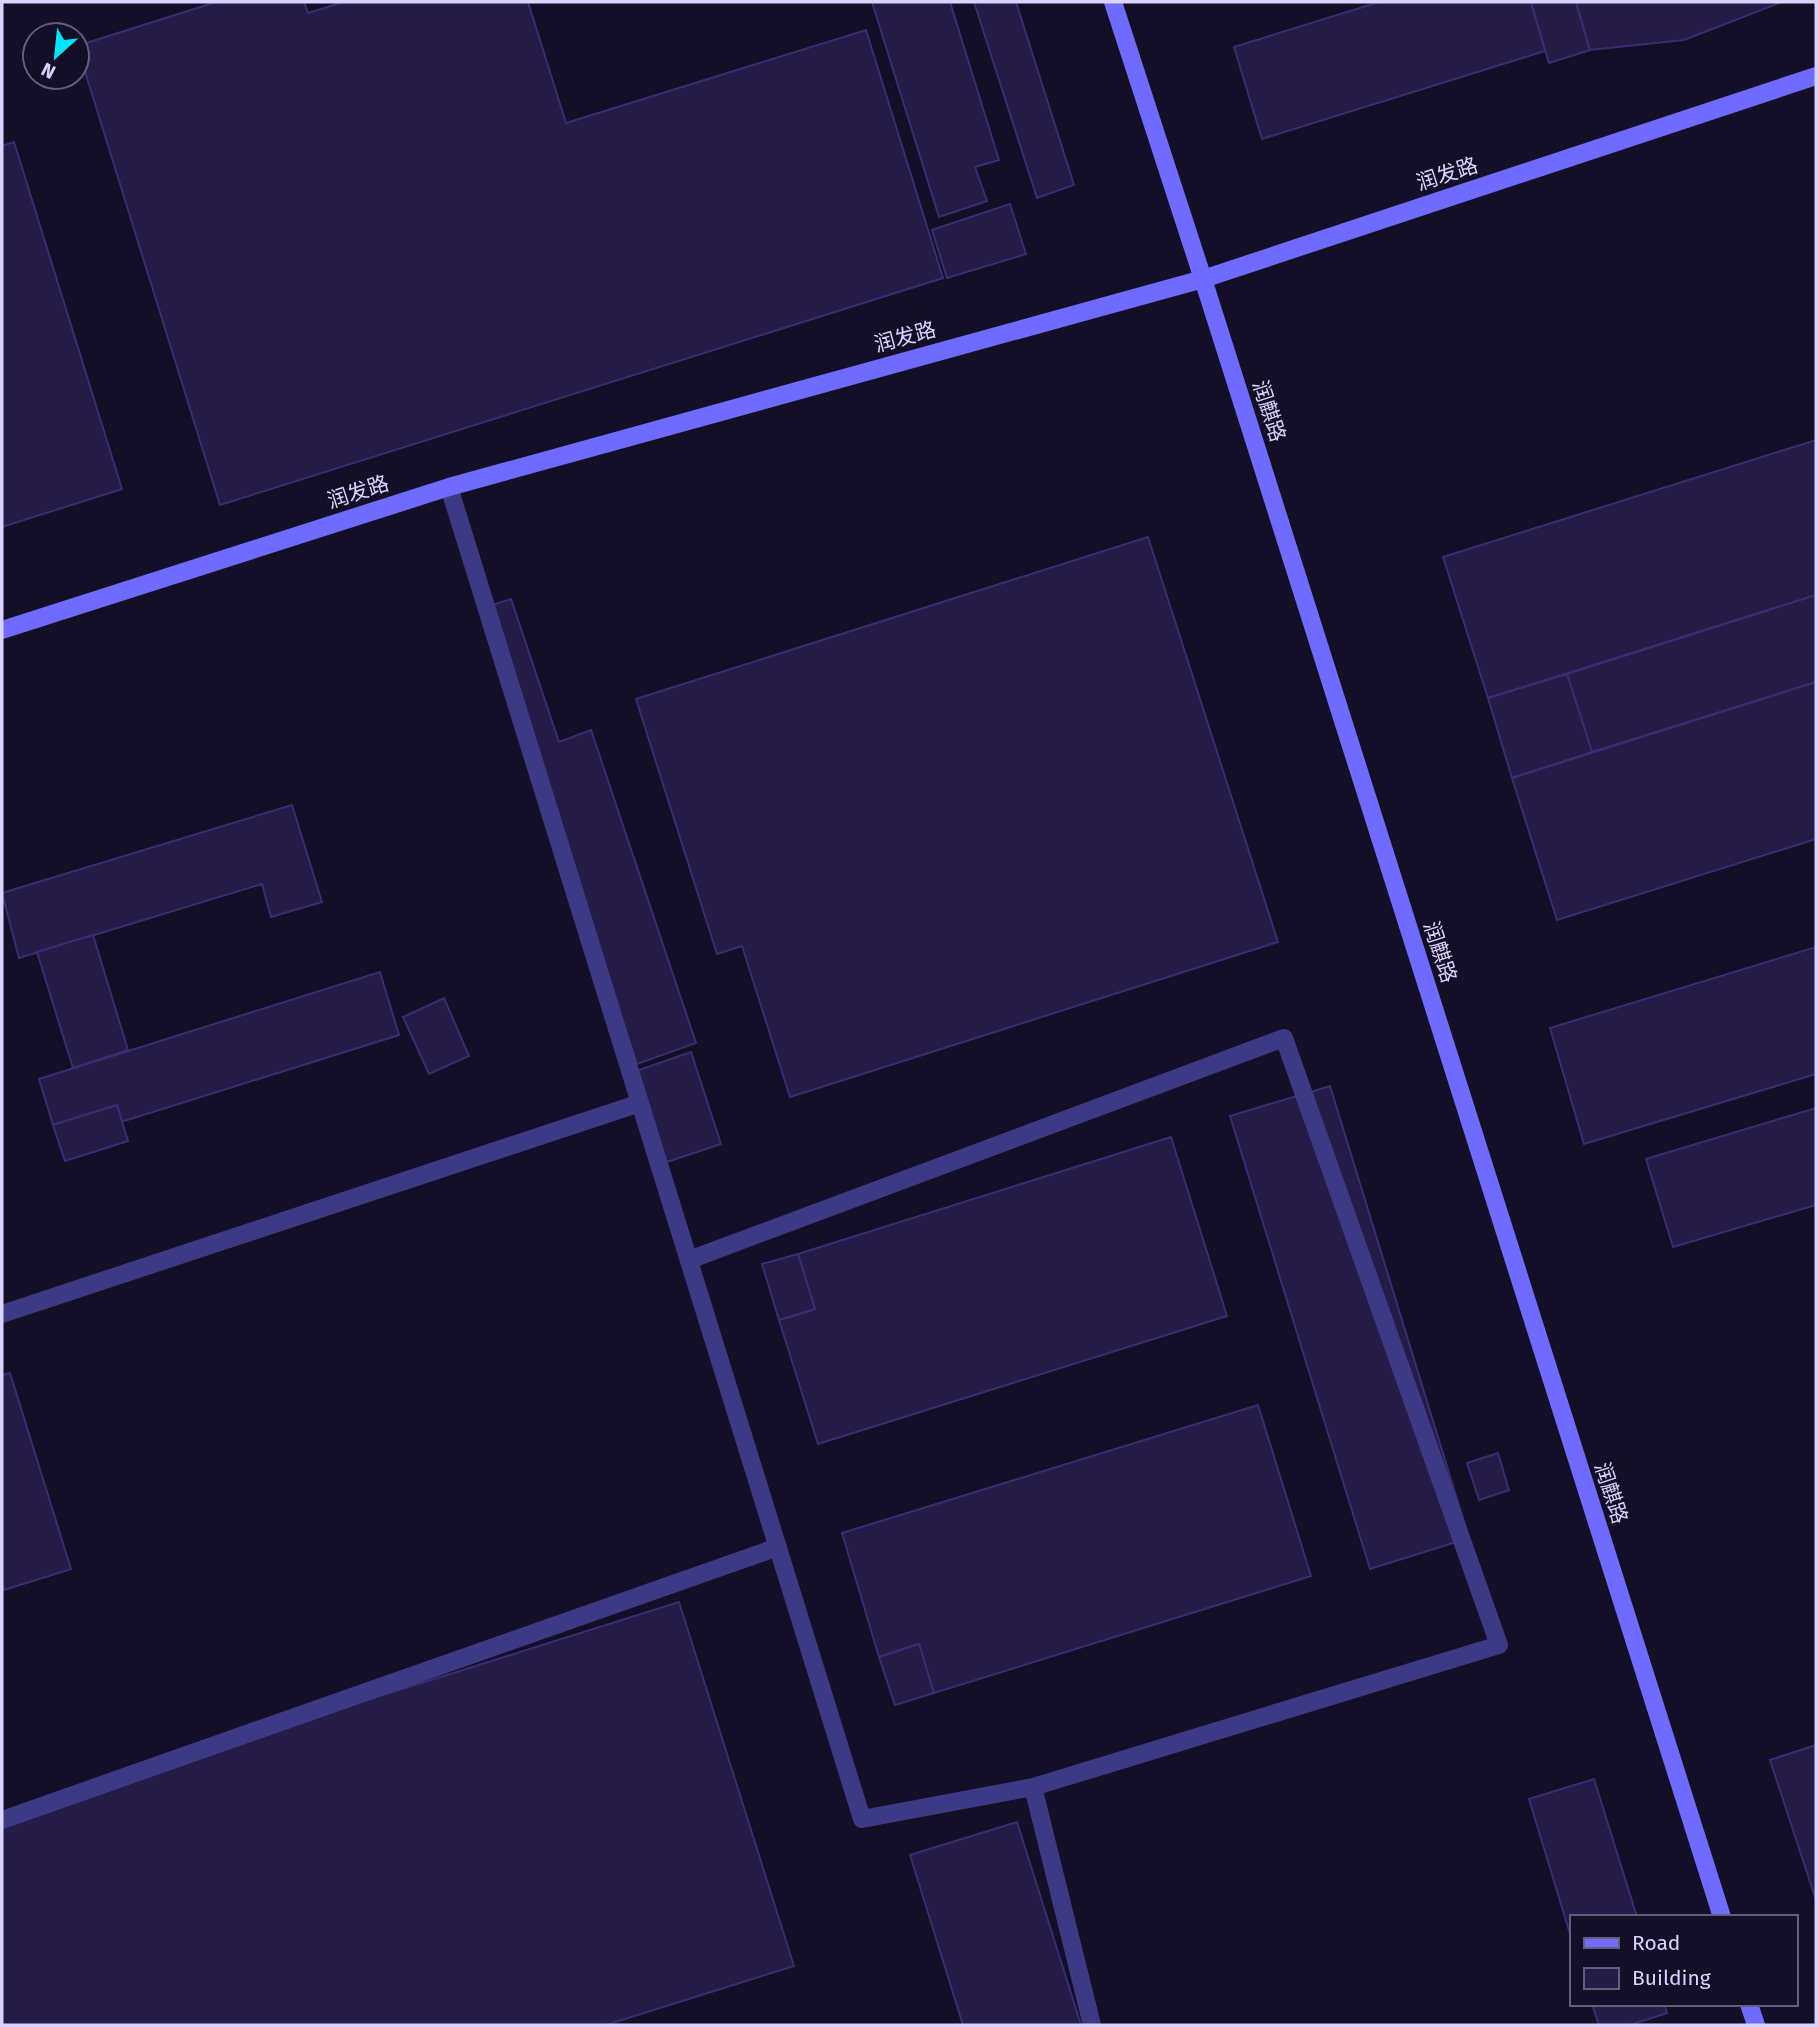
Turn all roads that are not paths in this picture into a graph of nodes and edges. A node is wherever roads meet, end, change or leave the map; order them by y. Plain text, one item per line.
1 (1113, 2) edge
2 (1816, 76) edge
3 (1203, 279) junction
4 (449, 487) junction
5 (2, 630) edge
6 (640, 1103) junction
7 (689, 1260) junction
8 (2, 1314) edge
9 (778, 1547) junction
10 (1033, 1787) junction
11 (2, 1820) edge
12 (1720, 1915) edge
13 (1750, 2006) edge
14 (1093, 2025) edge
15 (1756, 2025) edge

1 - 3 street, 润麒路
2 - 3 street, 润发路
3 - 4 street, 润发路
3 - 12 street, 润麒路
4 - 5 street, 润发路
4 - 6 lane
6 - 7 lane
6 - 8 lane
7 - 9 lane
7 - 10 lane
9 - 10 lane
9 - 11 lane
10 - 14 lane
13 - 15 street

